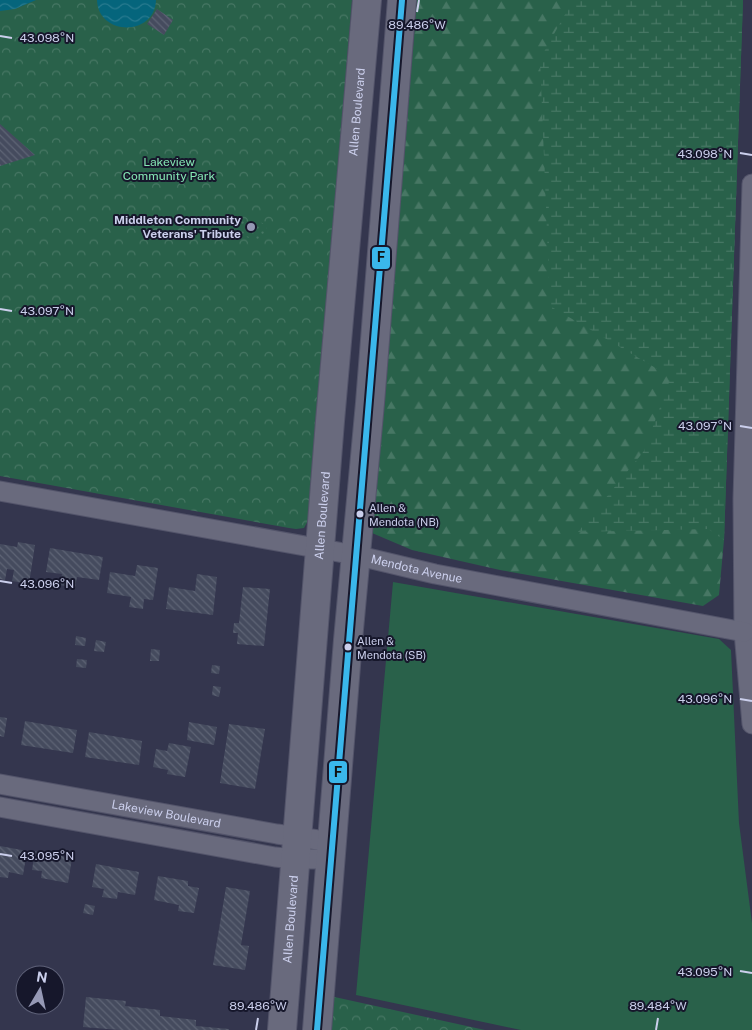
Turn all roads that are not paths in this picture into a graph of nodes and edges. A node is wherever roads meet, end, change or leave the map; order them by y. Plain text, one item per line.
1 (367, 0) edge
2 (402, 0) edge
3 (752, 184) edge
4 (0, 491) edge
5 (320, 548) junction
6 (355, 555) junction
7 (744, 632) junction
8 (752, 724) edge
9 (0, 784) edge
10 (0, 807) edge
11 (296, 848) junction
12 (332, 851) junction
13 (282, 1030) edge
14 (317, 1030) edge

1 - 5 main road, Allen Boulevard
2 - 6 main road
3 - 7 street
4 - 5 street, Mendota Avenue
5 - 6 street, Mendota Avenue
5 - 11 main road, Allen Boulevard
6 - 7 street, Mendota Avenue
6 - 12 main road
7 - 8 street
9 - 11 street, Lakeview Boulevard
10 - 11 street, Lakeview Boulevard
11 - 12 street, Lakeview Boulevard
11 - 13 main road, Allen Boulevard
12 - 14 main road

